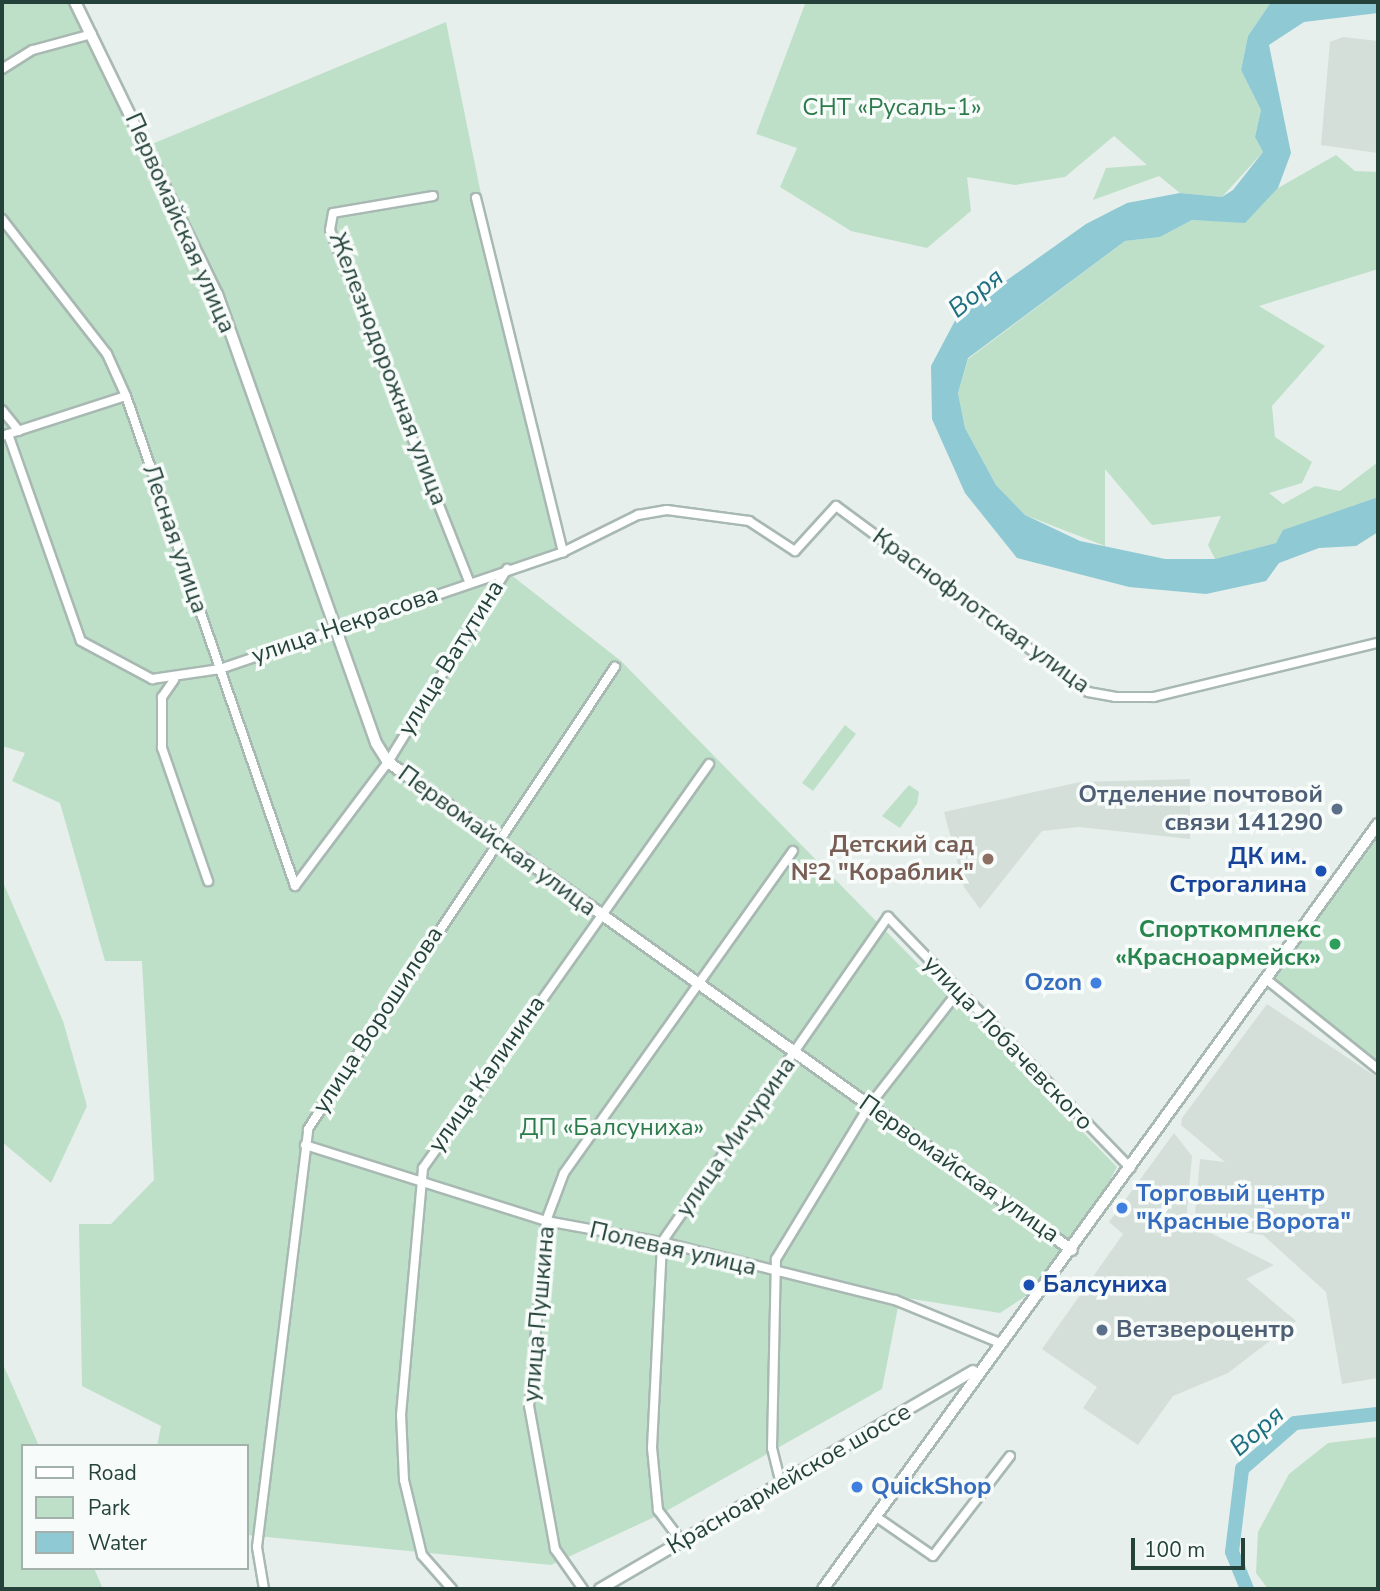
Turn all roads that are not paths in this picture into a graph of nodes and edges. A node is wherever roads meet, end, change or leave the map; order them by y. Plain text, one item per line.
1 (75, 2) edge
2 (92, 34) junction
3 (2, 69) edge
4 (433, 196) dead end
5 (476, 198) dead end
6 (2, 219) edge
7 (126, 396) junction
8 (2, 410) edge
9 (19, 431) junction
10 (5, 435) edge
11 (836, 506) joint
12 (563, 552) junction
13 (509, 566) junction
14 (470, 581) junction
15 (337, 629) junction
16 (1378, 643) edge
17 (615, 667) dead end
18 (220, 669) junction
19 (174, 680) junction
20 (388, 762) junction
21 (709, 764) dead end
22 (1378, 824) edge
23 (498, 842) junction
24 (793, 851) dead end
25 (208, 881) dead end
26 (295, 886) joint
27 (600, 915) junction
28 (888, 917) joint
29 (1266, 979) junction
30 (693, 985) junction
31 (957, 993) junction
32 (794, 1054) junction
33 (1378, 1069) edge
34 (869, 1105) junction
35 (305, 1145) junction
36 (1130, 1168) junction
37 (420, 1180) junction
38 (546, 1221) junction
39 (662, 1242) junction
40 (1072, 1250) junction
41 (775, 1274) junction
42 (1000, 1343) junction
43 (979, 1368) junction
44 (926, 1398) junction
45 (944, 1414) junction
46 (1010, 1456) dead end
47 (781, 1484) junction
48 (875, 1516) junction
49 (682, 1542) junction
50 (264, 1589) edge
51 (452, 1589) edge
52 (583, 1589) edge
53 (600, 1589) edge
54 (823, 1589) edge

1 - 2 street, Первомайская улица
2 - 3 street
2 - 15 street, Первомайская улица
4 - 14 street, Железнодорожная улица
5 - 12 street
6 - 7 street, Лесная улица
7 - 9 street
7 - 18 street, Лесная улица
8 - 9 street
9 - 10 street
10 - 19 street
11 - 12 street, улица Некрасова
11 - 16 street, Краснофлотская улица
12 - 13 street, улица Некрасова
13 - 14 street, улица Некрасова
13 - 20 street, улица Ватутина
14 - 15 street, улица Некрасова
15 - 18 street, улица Некрасова
15 - 20 street, Первомайская улица
17 - 23 street, улица Ворошилова
18 - 19 street, улица Некрасова
18 - 26 street, Лесная улица
19 - 25 street
20 - 23 street, Первомайская улица
20 - 26 street, улица Ватутина
21 - 27 street, улица Калинина
22 - 29 street
23 - 27 street, Первомайская улица
23 - 35 street, улица Ворошилова
24 - 30 street, улица Пушкина
27 - 30 street, Первомайская улица
27 - 37 street, улица Калинина
28 - 31 street, улица Лобачевского
28 - 32 street, улица Мичурина
29 - 33 street
29 - 36 street
30 - 32 street, Первомайская улица
30 - 38 street, улица Пушкина
31 - 34 street
31 - 36 street, улица Лобачевского
32 - 34 street, Первомайская улица
32 - 39 street, улица Мичурина
34 - 40 street, Первомайская улица
34 - 41 street
35 - 37 street, Полевая улица
35 - 50 street, улица Ворошилова
36 - 40 street
37 - 38 street, Полевая улица
37 - 51 street, улица Калинина
38 - 39 street, Полевая улица
38 - 52 street, улица Пушкина
39 - 41 street, Полевая улица
39 - 49 street, улица Мичурина
40 - 42 street
41 - 42 street, Полевая улица
41 - 47 street
42 - 43 street
43 - 44 street, Красноармейское шоссе
43 - 45 street
44 - 45 street
44 - 47 street, Красноармейское шоссе
45 - 48 street
46 - 48 street
47 - 49 street, Красноармейское шоссе
48 - 54 street
49 - 53 street, Красноармейское шоссе

